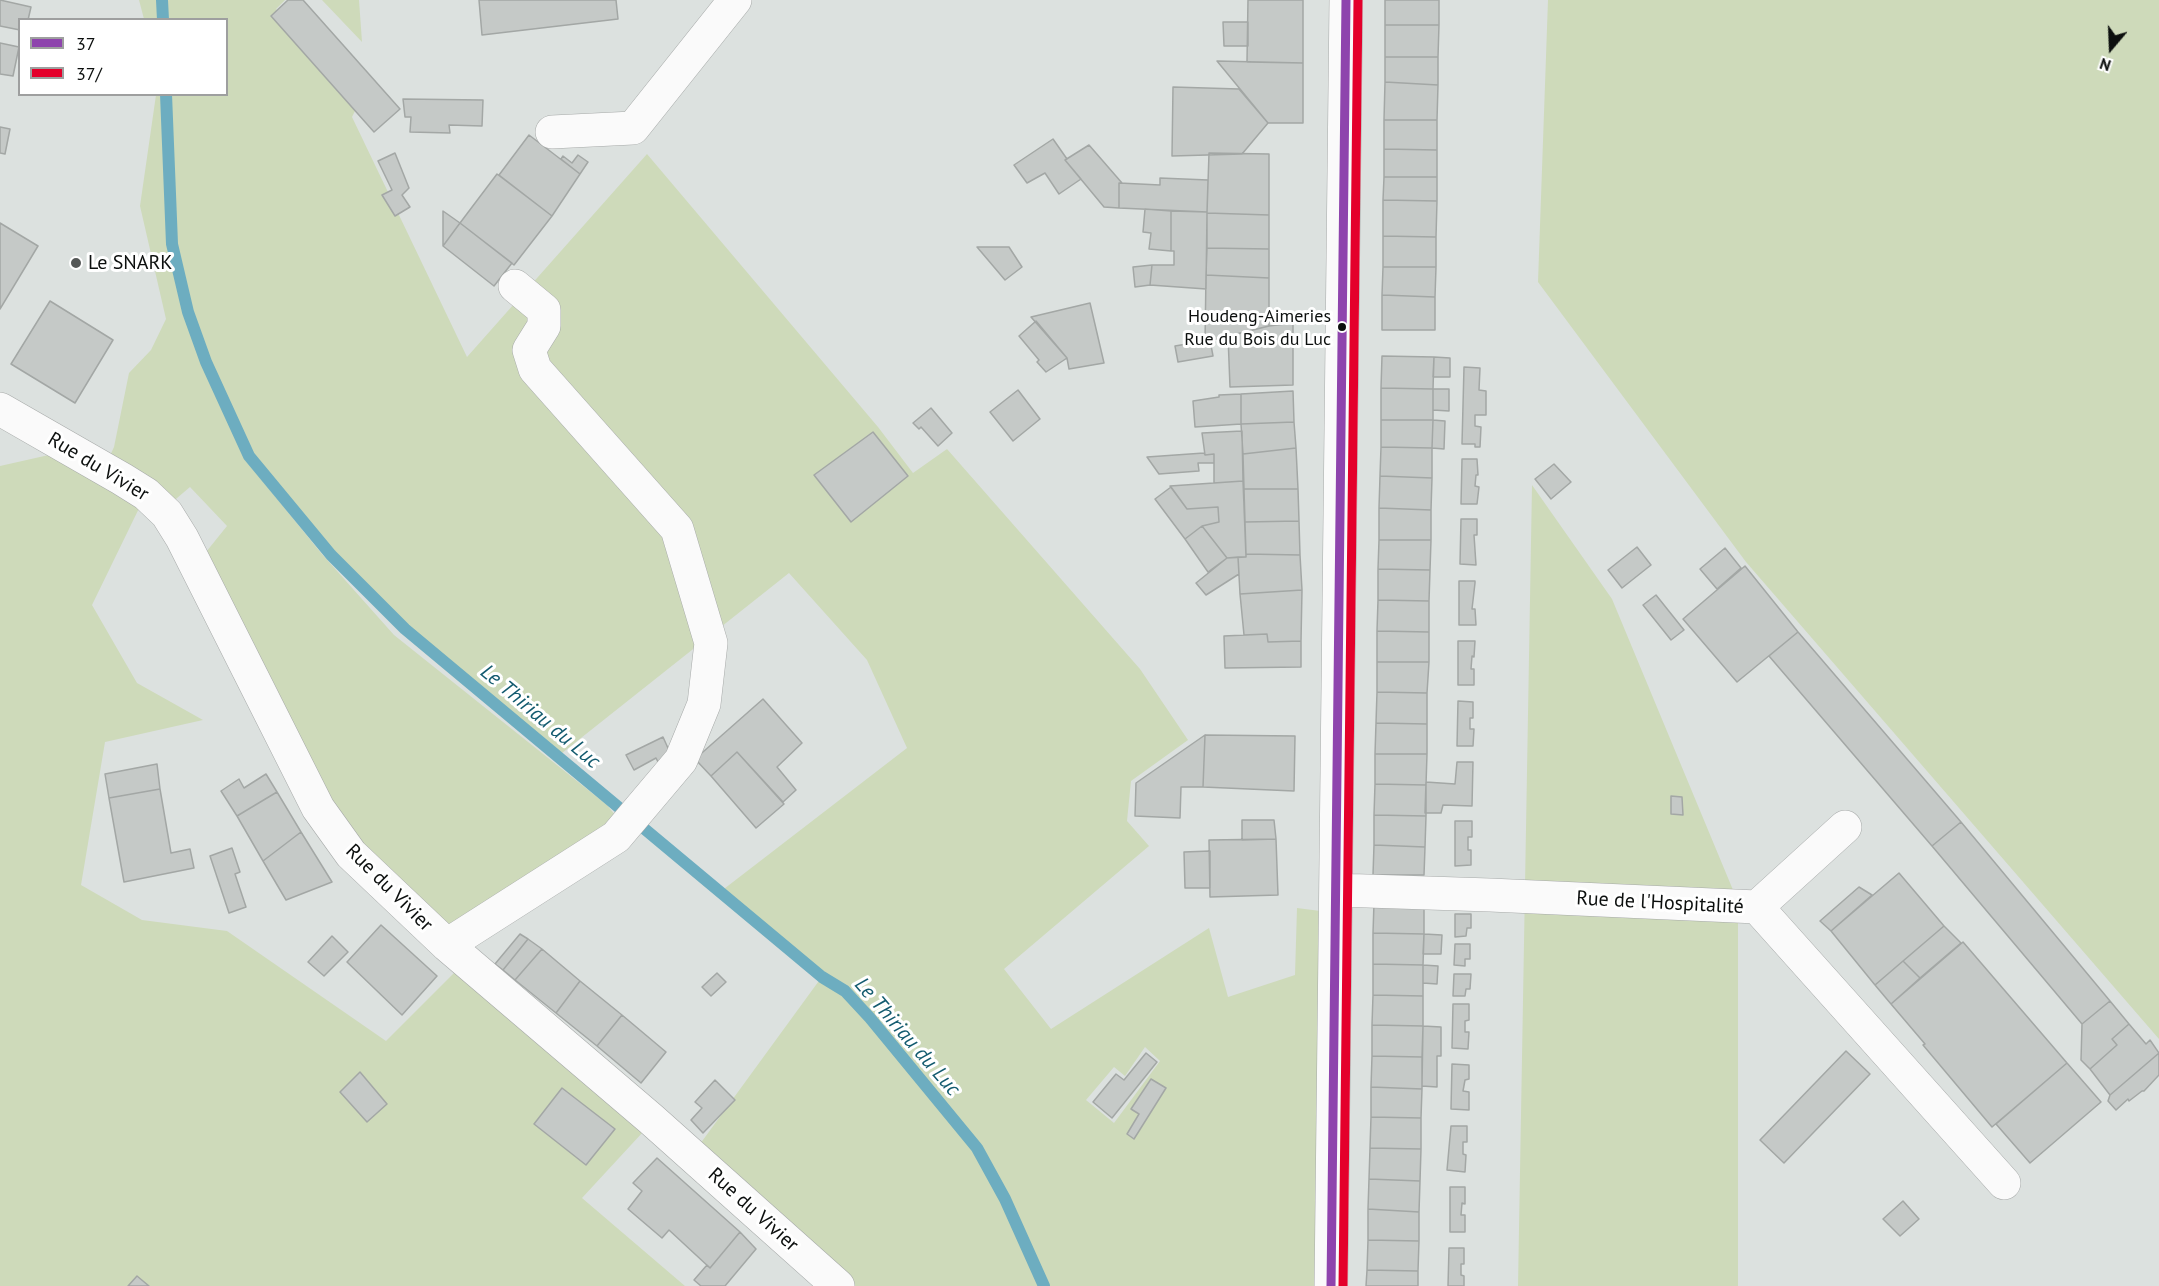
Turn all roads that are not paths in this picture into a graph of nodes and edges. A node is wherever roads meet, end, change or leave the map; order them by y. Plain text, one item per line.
1 (735, 0) edge
2 (1346, 0) edge
3 (552, 132) dead end
4 (514, 286) dead end
5 (0, 409) edge
6 (1845, 827) dead end
7 (1336, 890) junction
8 (1757, 907) junction
9 (447, 945) junction
10 (2004, 1183) dead end
11 (838, 1286) edge
12 (1331, 1286) edge

1 - 3 street
2 - 7 street
4 - 9 street
5 - 9 street, Rue du Vivier
6 - 8 street
7 - 8 street, Rue de l'Hospitalité
7 - 12 street
8 - 10 street, Rue de l'Hospitalité
9 - 11 street, Rue du Vivier

